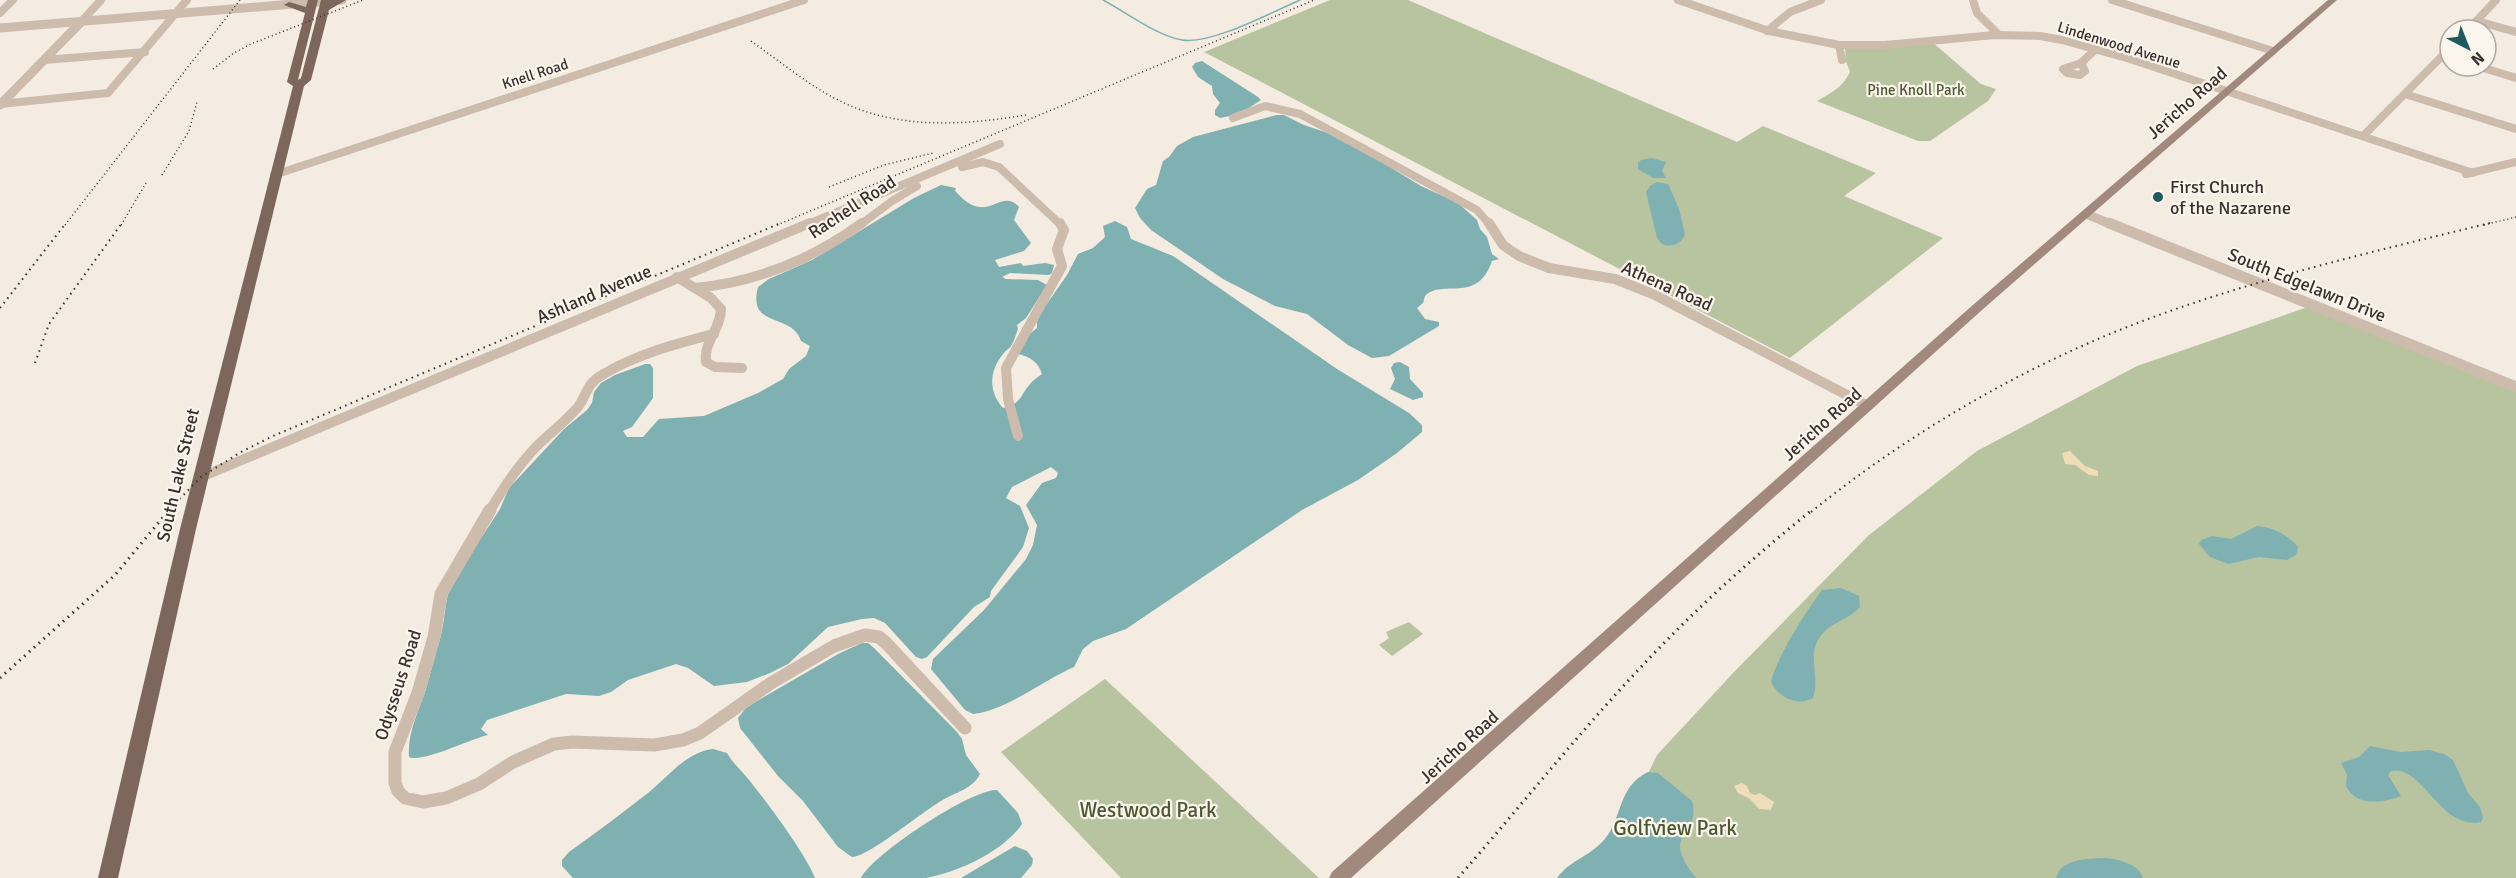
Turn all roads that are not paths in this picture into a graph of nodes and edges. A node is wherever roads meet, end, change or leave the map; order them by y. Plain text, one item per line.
1 (14, 0) edge
2 (101, 0) edge
3 (187, 0) edge
4 (341, 0) edge
5 (804, 0) edge
6 (1821, 0) edge
7 (1973, 0) edge
8 (2112, 0) edge
9 (2333, 0) edge
10 (1684, 1) edge
11 (2493, 1) edge
12 (289, 2) edge
13 (313, 3) edge
14 (325, 3) edge
15 (0, 13) edge
16 (176, 13) junction
17 (2479, 18) edge
18 (82, 21) junction
19 (2498, 27) edge
20 (0, 28) edge
21 (1767, 31) junction
22 (2516, 32) edge
23 (1998, 34) junction
24 (1839, 45) junction
25 (2096, 49) junction
26 (2273, 51) junction
27 (145, 52) junction
28 (44, 60) junction
29 (1842, 60) dead end
30 (2081, 63) dead end
31 (2438, 64) edge
32 (2498, 72) edge
33 (2516, 78) edge
34 (299, 84) junction
35 (2228, 91) junction
36 (2405, 94) junction
37 (0, 104) edge
38 (1233, 118) dead end
39 (2516, 129) edge
40 (2363, 136) junction
41 (1000, 144) dead end
42 (2516, 162) edge
43 (2473, 173) junction
44 (274, 175) junction
45 (2463, 175) dead end
46 (2086, 214) junction
47 (677, 277) junction
48 (695, 288) junction
49 (714, 334) junction
50 (742, 368) dead end
51 (2516, 387) edge
52 (1868, 406) junction
53 (1018, 436) dead end
54 (201, 477) junction
55 (965, 728) dead end
56 (108, 878) edge
57 (1338, 878) edge

1 - 15 street
2 - 18 street
3 - 16 street
4 - 14 main road
5 - 44 street, Knell Road
6 - 21 street
7 - 23 street
8 - 26 street
9 - 26 main road, Jericho Road
10 - 21 street, Lindenwood Avenue
11 - 17 street
12 - 13 main road
12 - 16 street
13 - 14 street
13 - 34 main road, South Lake Street
14 - 34 main road, South Lake Street
16 - 18 street
16 - 27 street
18 - 20 street
18 - 28 street
19 - 22 street
21 - 24 street, Lindenwood Avenue
23 - 24 street, Lindenwood Avenue
23 - 25 street, Lindenwood Avenue
24 - 29 street
25 - 30 street
25 - 35 street, Lindenwood Avenue
26 - 35 main road, Jericho Road
27 - 28 street
27 - 37 street
28 - 37 street
31 - 36 street
32 - 33 street
34 - 44 main road, South Lake Street
35 - 40 street, Lindenwood Avenue
35 - 46 main road, Jericho Road
36 - 39 street
36 - 40 street
38 - 52 street, Athena Road
40 - 43 street, Lindenwood Avenue
41 - 47 street, Ashland Avenue
42 - 43 street
43 - 45 street
44 - 54 main road, South Lake Street
46 - 51 street, South Edgelawn Drive
46 - 52 main road, Jericho Road
47 - 48 street
47 - 54 street, Ashland Avenue
48 - 49 street
48 - 53 street, Rachell Road
49 - 50 street
49 - 55 street, Odysseus Road
52 - 57 main road, Jericho Road
54 - 56 main road, South Lake Street

